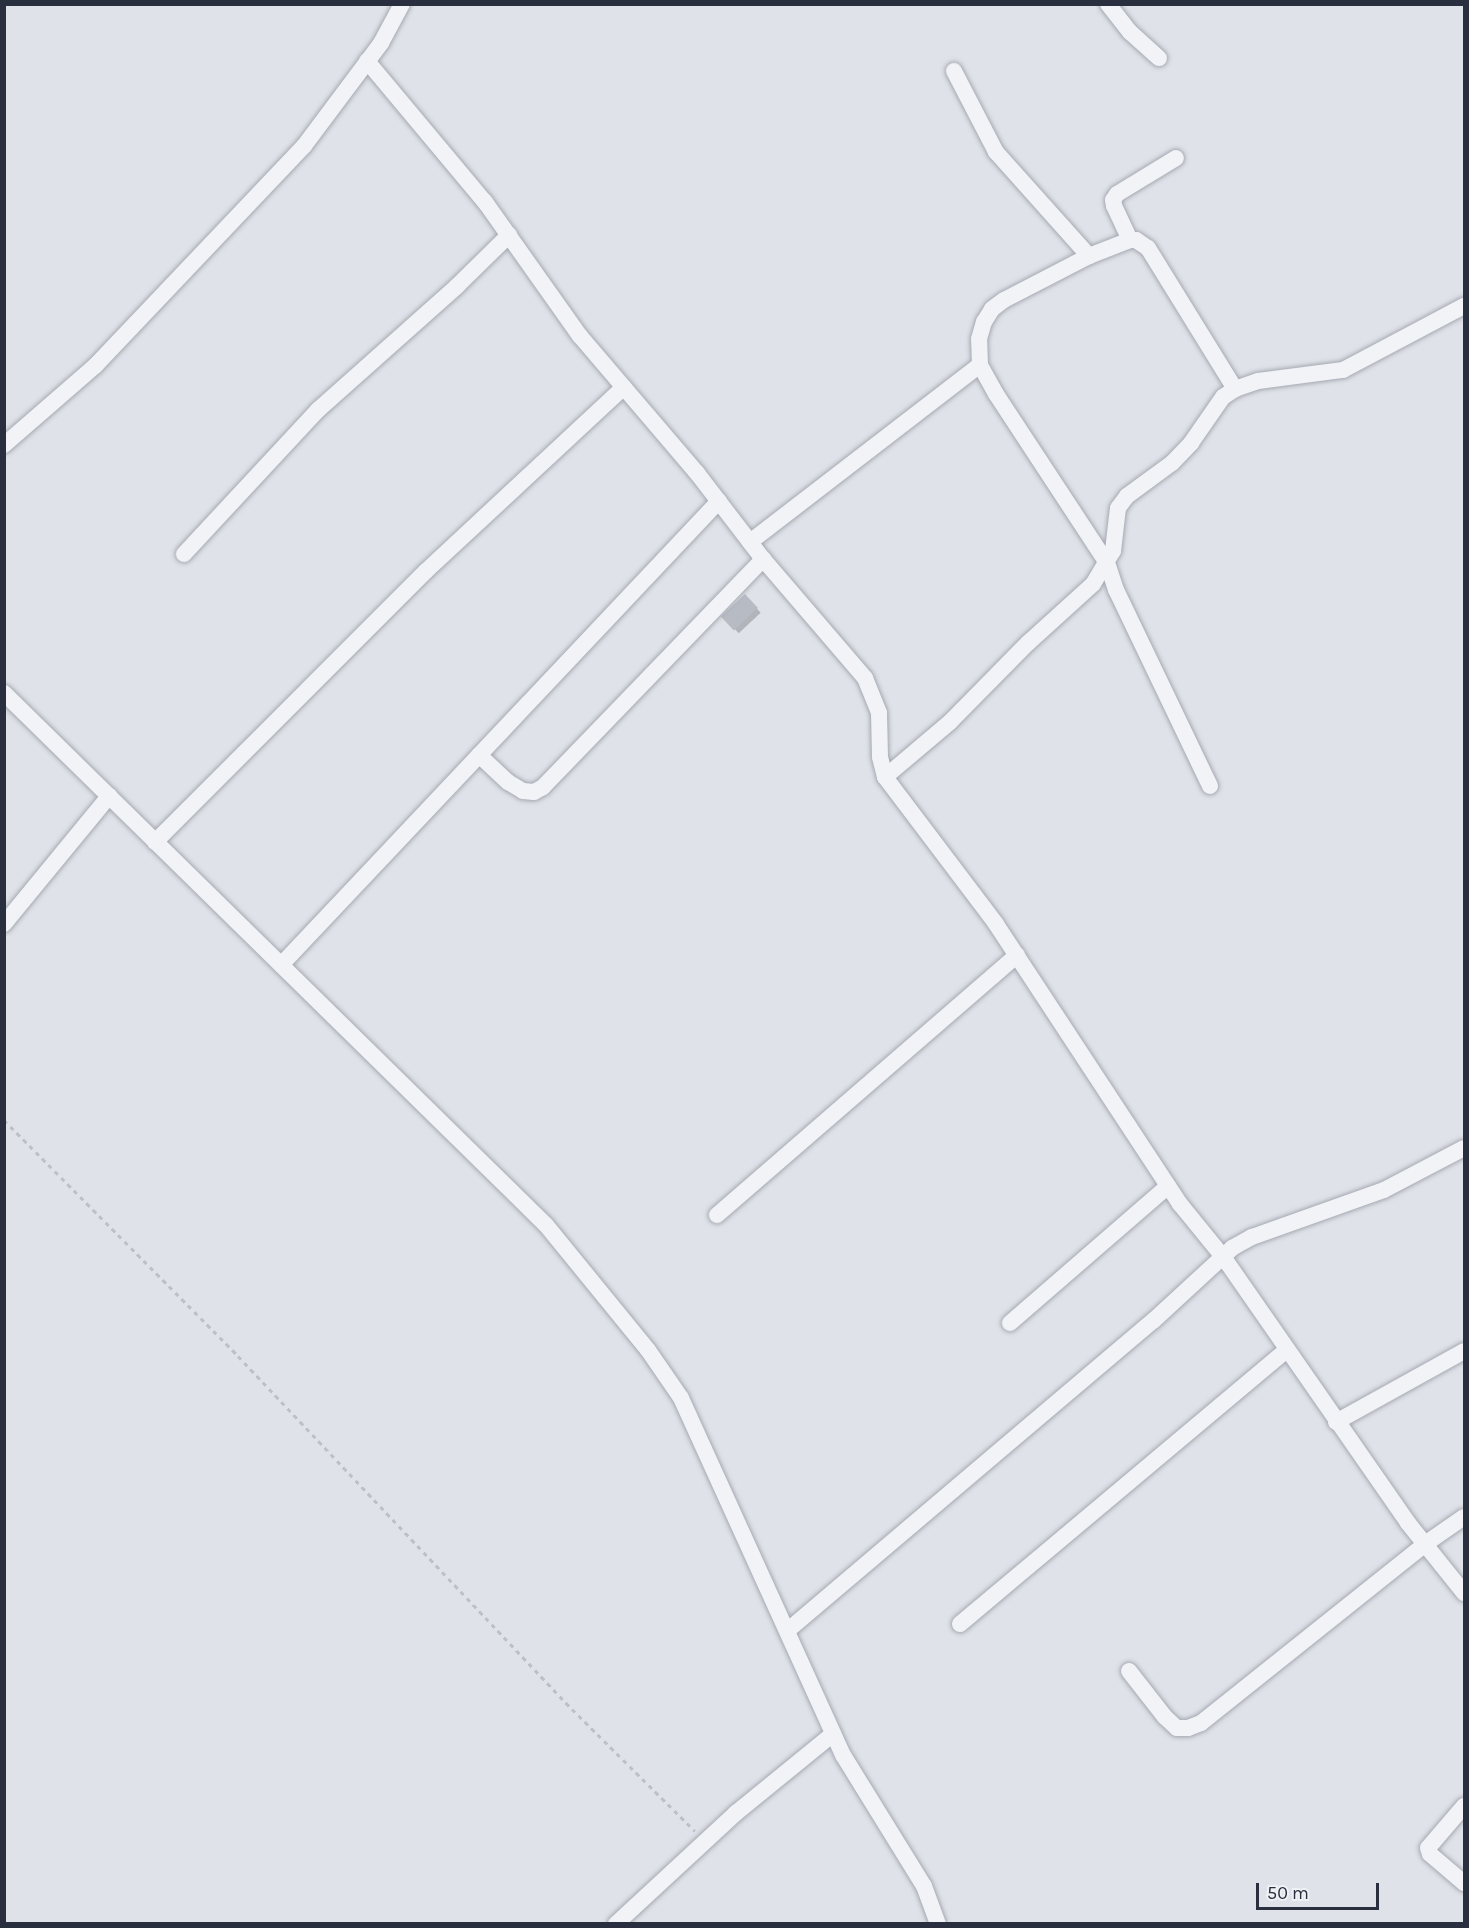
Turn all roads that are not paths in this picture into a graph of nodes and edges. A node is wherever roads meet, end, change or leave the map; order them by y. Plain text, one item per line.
1 (402, 4) edge
2 (1108, 4) edge
3 (1159, 58) dead end
4 (367, 61) junction
5 (954, 71) dead end
6 (1176, 158) dead end
7 (508, 235) junction
8 (1130, 240) junction
9 (1089, 256) junction
10 (1464, 306) edge
11 (980, 364) junction
12 (624, 387) junction
13 (1235, 389) junction
14 (4, 445) edge
15 (719, 501) junction
16 (750, 542) junction
17 (184, 554) dead end
18 (763, 559) junction
19 (1107, 563) junction
20 (4, 693) edge
21 (479, 755) junction
22 (885, 777) junction
23 (1210, 786) dead end
24 (109, 796) junction
25 (155, 842) junction
26 (4, 924) edge
27 (1017, 955) junction
28 (281, 965) junction
29 (1464, 1148) edge
30 (1168, 1186) junction
31 (717, 1215) dead end
32 (1224, 1258) junction
33 (1010, 1323) dead end
34 (1286, 1350) junction
35 (1464, 1351) edge
36 (1336, 1422) junction
37 (1464, 1517) edge
38 (1425, 1544) junction
39 (1464, 1593) edge
40 (960, 1624) dead end
41 (787, 1631) junction
42 (1129, 1671) dead end
43 (833, 1734) junction
44 (1464, 1806) edge
45 (1464, 1883) edge
46 (616, 1923) edge
47 (938, 1923) edge

1 - 4 street
2 - 3 street
4 - 7 street
4 - 14 street
5 - 9 street
6 - 8 street
7 - 12 street
7 - 17 street
8 - 9 street
8 - 13 street
9 - 11 street
10 - 13 street
11 - 16 street
11 - 19 street
12 - 15 street
12 - 25 street
13 - 19 street
15 - 16 street
15 - 21 street
16 - 18 street
18 - 21 street
18 - 22 street
19 - 22 street
19 - 23 street
20 - 24 street
21 - 28 street
22 - 27 street
24 - 25 street
24 - 26 street
25 - 28 street
27 - 30 street
27 - 31 street
28 - 41 street
29 - 32 street
30 - 32 street
30 - 33 street
32 - 34 street
32 - 41 street
34 - 36 street
34 - 40 street
35 - 36 street
36 - 38 street
37 - 38 street
38 - 39 street
38 - 42 street
41 - 43 street
43 - 46 street
43 - 47 street
44 - 45 street

